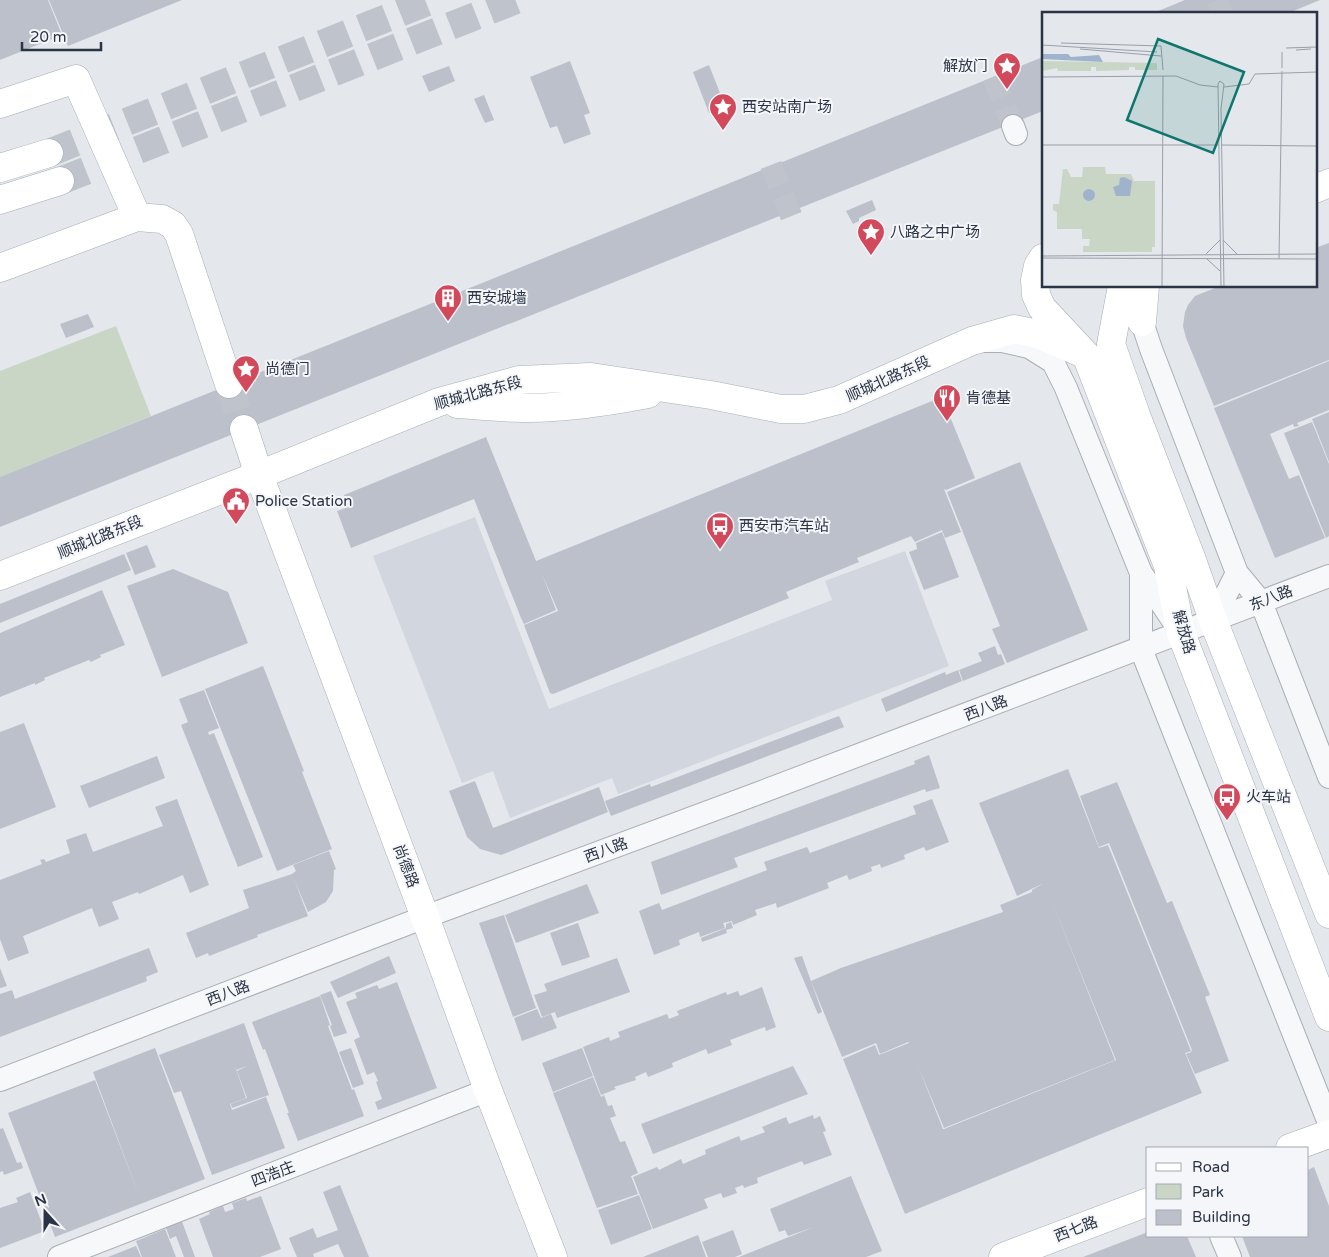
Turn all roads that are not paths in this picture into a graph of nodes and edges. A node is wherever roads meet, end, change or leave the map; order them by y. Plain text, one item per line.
1 (0, 104) edge
2 (49, 153) tunnel mouth
3 (0, 168) edge
4 (60, 181) tunnel mouth
5 (1329, 183) edge
6 (1316, 189) edge
7 (0, 200) edge
8 (137, 217) junction
9 (1042, 260) edge
10 (0, 268) edge
11 (1122, 288) edge
12 (1145, 288) edge
13 (1042, 308) junction
14 (1142, 322) joint
15 (1051, 350) junction
16 (1086, 355) junction
17 (229, 384) tunnel mouth
18 (244, 429) tunnel mouth
19 (259, 475) junction
20 (1141, 573) junction
21 (1237, 573) junction
22 (0, 576) edge
23 (1329, 576) edge
24 (1261, 602) junction
25 (1213, 620) junction
26 (1181, 633) junction
27 (1141, 648) junction
28 (1329, 777) edge
29 (1329, 914) edge
30 (425, 917) junction
31 (1329, 1017) edge
32 (0, 1080) edge
33 (488, 1090) junction
34 (1329, 1123) edge
35 (1329, 1134) edge
36 (1293, 1147) edge
37 (1146, 1203) edge
38 (1221, 1237) edge
39 (59, 1257) edge
40 (553, 1257) edge
41 (1003, 1257) edge
42 (1230, 1257) edge

1 - 8 street
2 - 3 street
4 - 7 street
5 - 6 street
8 - 10 street
8 - 17 street
9 - 13 street, 解放路
11 - 25 street, 解放路
12 - 14 street
13 - 15 street
13 - 16 street, 解放路
14 - 21 street
15 - 16 street, 顺城北路东段
15 - 19 street, 顺城北路东段
15 - 20 street
16 - 26 street, 解放路
18 - 19 street, 尚德路
19 - 22 street, 顺城北路东段
19 - 30 street, 尚德路
20 - 26 street
20 - 27 street
21 - 24 street
21 - 25 street
23 - 24 street, 东八路
24 - 25 street, 东八路
24 - 28 street
25 - 26 street, 西八路
25 - 29 street, 解放路
26 - 27 street, 西八路
26 - 31 street, 解放路
27 - 30 street, 西八路
27 - 34 street
30 - 32 street, 西八路
30 - 33 street, 尚德路
33 - 39 street, 四浩庄
33 - 40 street, 尚德路
35 - 36 street
37 - 41 street, 西七路
38 - 42 street

